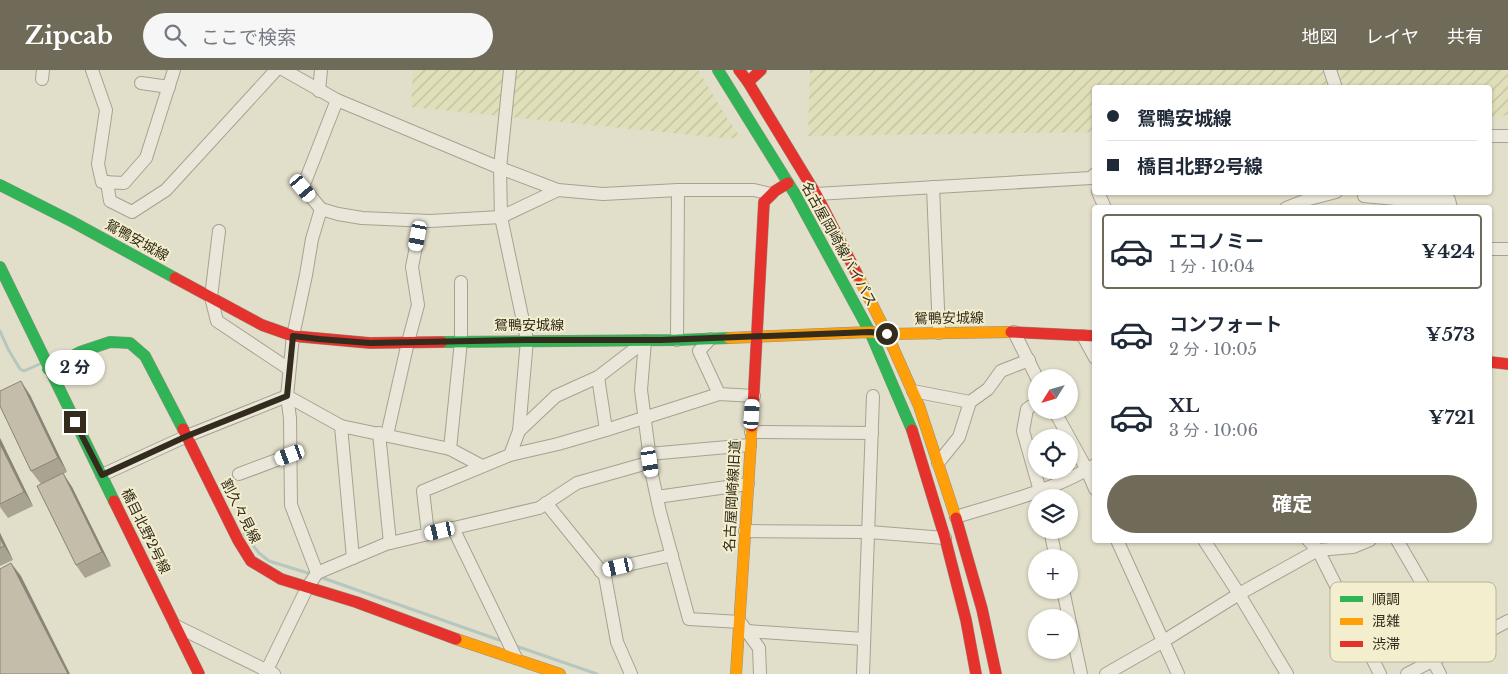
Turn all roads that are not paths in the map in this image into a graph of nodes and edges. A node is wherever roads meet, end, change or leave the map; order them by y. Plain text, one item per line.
1 (92, 70) edge
2 (174, 70) edge
3 (276, 70) edge
4 (284, 70) edge
5 (321, 70) edge
6 (510, 70) edge
7 (718, 70) edge
8 (739, 70) edge
9 (760, 70) edge
10 (1330, 70) edge
11 (748, 82) junction
12 (141, 83) dead end
13 (1335, 85) edge
14 (169, 87) junction
15 (320, 91) junction
16 (337, 100) junction
17 (1492, 136) edge
18 (1508, 136) edge
19 (500, 168) junction
20 (1092, 180) edge
21 (107, 182) junction
22 (788, 183) junction
23 (0, 185) edge
24 (933, 188) junction
25 (558, 190) junction
26 (678, 190) junction
27 (771, 194) junction
28 (816, 194) junction
29 (1322, 195) edge
30 (1364, 199) edge
31 (1449, 200) edge
32 (1293, 205) edge
33 (321, 209) junction
34 (502, 217) junction
35 (421, 221) junction
36 (219, 231) dead end
37 (1492, 249) edge
38 (1508, 249) edge
39 (0, 267) edge
40 (461, 282) dead end
41 (211, 298) junction
42 (870, 332) junction
43 (1014, 332) junction
44 (939, 333) junction
45 (887, 334) junction
46 (293, 336) junction
47 (1089, 336) edge
48 (756, 338) junction
49 (710, 339) junction
50 (527, 340) junction
51 (677, 340) junction
52 (461, 341) junction
53 (645, 341) junction
54 (408, 342) junction
55 (1029, 360) junction
56 (1492, 362) edge
57 (1508, 364) edge
58 (48, 369) junction
59 (289, 369) junction
60 (1033, 369) edge
61 (598, 377) junction
62 (913, 391) junction
63 (719, 394) junction
64 (287, 396) junction
65 (754, 396) junction
66 (873, 396) dead end
67 (970, 402) junction
68 (1028, 408) edge
69 (644, 417) junction
70 (1060, 419) edge
71 (341, 426) junction
72 (606, 430) junction
73 (519, 431) junction
74 (751, 432) junction
75 (872, 433) junction
76 (383, 434) junction
77 (187, 436) junction
78 (750, 445) junction
79 (450, 449) junction
80 (290, 455) junction
81 (510, 455) junction
82 (650, 458) junction
83 (938, 463) junction
84 (482, 466) junction
85 (1091, 468) edge
86 (239, 474) dead end
87 (102, 475) junction
88 (748, 484) junction
89 (1040, 489) edge
90 (1050, 489) edge
91 (657, 497) junction
92 (1028, 498) edge
93 (546, 503) junction
94 (956, 517) junction
95 (453, 528) junction
96 (745, 531) junction
97 (869, 532) junction
98 (428, 534) junction
99 (945, 538) junction
100 (390, 543) junction
101 (1118, 543) edge
102 (1206, 543) edge
103 (1311, 543) edge
104 (1362, 543) edge
105 (1399, 543) edge
106 (1318, 550) junction
107 (672, 554) junction
108 (353, 558) junction
109 (600, 571) junction
110 (317, 573) junction
111 (1334, 582) edge
112 (1421, 582) edge
113 (307, 588) junction
114 (1239, 594) junction
115 (1065, 599) edge
116 (1508, 622) edge
117 (176, 626) junction
118 (744, 626) junction
119 (1496, 628) edge
120 (864, 639) junction
121 (1162, 642) junction
122 (516, 658) junction
123 (1374, 662) edge
124 (1431, 662) edge
125 (1434, 662) edge
126 (269, 673) edge
127 (199, 674) edge
128 (560, 674) edge
129 (631, 674) edge
130 (736, 674) edge
131 (760, 674) edge
132 (863, 674) edge
133 (976, 674) edge
134 (996, 674) edge
135 (1081, 674) edge
136 (1106, 674) edge
137 (1178, 674) edge
138 (1287, 674) edge
139 (1380, 674) edge
140 (1407, 674) edge
141 (1440, 674) edge

1 - 21 street
2 - 14 street
3 - 21 street
4 - 15 street
5 - 15 street
6 - 19 street
7 - 22 main road, 名古屋岡崎線バイパス
8 - 11 main road, 名古屋岡崎線バイパス
9 - 11 main road
10 - 13 street
11 - 28 main road, 名古屋岡崎線バイパス
12 - 14 street
14 - 21 street
15 - 16 street
16 - 19 street
16 - 33 street
17 - 18 street
19 - 25 street
19 - 34 street
20 - 24 street
22 - 27 main road
22 - 42 main road, 名古屋岡崎線バイパス
23 - 41 main road, 鴛鴨安城線
24 - 28 street
24 - 44 street
25 - 26 street
25 - 34 street
26 - 27 street
26 - 51 street
27 - 48 main road, 名古屋岡崎線旧道
28 - 45 main road, 名古屋岡崎線バイパス
29 - 32 street
30 - 31 street
33 - 35 street
33 - 46 street
34 - 35 street
34 - 50 street
35 - 54 street
36 - 41 street
37 - 38 street
39 - 58 main road, 橋目北野2号線
40 - 52 street
41 - 46 main road, 鴛鴨安城線
41 - 59 street
42 - 45 main road, 鴛鴨安城線
42 - 48 main road, 鴛鴨安城線
42 - 99 main road, 名古屋岡崎線バイパス
43 - 44 main road, 鴛鴨安城線
43 - 47 main road, 鴛鴨安城線
43 - 55 street
44 - 45 main road, 鴛鴨安城線
45 - 62 main road, 名古屋岡崎線バイパス
46 - 54 main road, 鴛鴨安城線
46 - 59 street
48 - 49 main road, 鴛鴨安城線
48 - 65 main road, 名古屋岡崎線旧道
49 - 51 main road, 鴛鴨安城線
49 - 63 street
50 - 52 main road, 鴛鴨安城線
50 - 53 main road, 鴛鴨安城線
50 - 73 street
51 - 53 main road, 鴛鴨安城線
52 - 54 main road, 鴛鴨安城線
52 - 79 street
53 - 61 street
53 - 69 street
54 - 76 street
55 - 60 street
55 - 67 street
56 - 57 main road
58 - 77 main road, 割久々見線
58 - 87 main road, 橋目北野2号線
59 - 64 street
61 - 72 street
61 - 73 street
62 - 67 street
62 - 83 main road, 名古屋岡崎線バイパス
63 - 65 street
63 - 69 street
64 - 71 street
64 - 77 street
64 - 80 street
65 - 74 main road, 名古屋岡崎線旧道
66 - 75 street
67 - 83 street
68 - 89 street
69 - 72 street
69 - 82 street
70 - 85 street
71 - 76 street
71 - 108 street
72 - 81 street
73 - 81 street
74 - 75 street
74 - 78 main road, 名古屋岡崎線旧道
75 - 97 street
76 - 79 street
76 - 100 street
77 - 87 street
77 - 113 main road, 割久々見線
78 - 82 street
78 - 88 main road, 名古屋岡崎線旧道
79 - 84 street
80 - 86 street
80 - 110 street
81 - 84 street
82 - 91 street
82 - 93 street
83 - 94 main road, 名古屋岡崎線バイパス
84 - 98 street
85 - 90 street
87 - 117 main road, 橋目北野2号線
88 - 91 street
88 - 96 main road, 名古屋岡崎線旧道
91 - 107 street
92 - 94 street
93 - 95 street
93 - 109 street
94 - 134 main road, 名古屋岡崎線バイパス
95 - 98 street
95 - 122 street
96 - 97 street
96 - 118 main road, 名古屋岡崎線旧道
97 - 99 street
97 - 120 street
98 - 100 street
99 - 133 main road, 名古屋岡崎線バイパス
100 - 108 street
101 - 121 street
102 - 114 street
103 - 106 street
104 - 106 street
105 - 112 street
106 - 111 street
106 - 114 street
107 - 109 street
107 - 118 street
108 - 110 street
109 - 129 street
110 - 113 street
113 - 122 main road, 割久々見線
113 - 126 street
114 - 121 street
114 - 138 street
115 - 135 street
116 - 119 street
117 - 126 street
117 - 127 main road, 橋目北野2号線
118 - 120 street
118 - 130 main road, 名古屋岡崎線旧道
118 - 131 street
120 - 132 street
121 - 136 street
121 - 137 street
122 - 128 main road, 割久々見線
123 - 139 street
124 - 140 street
125 - 141 street

